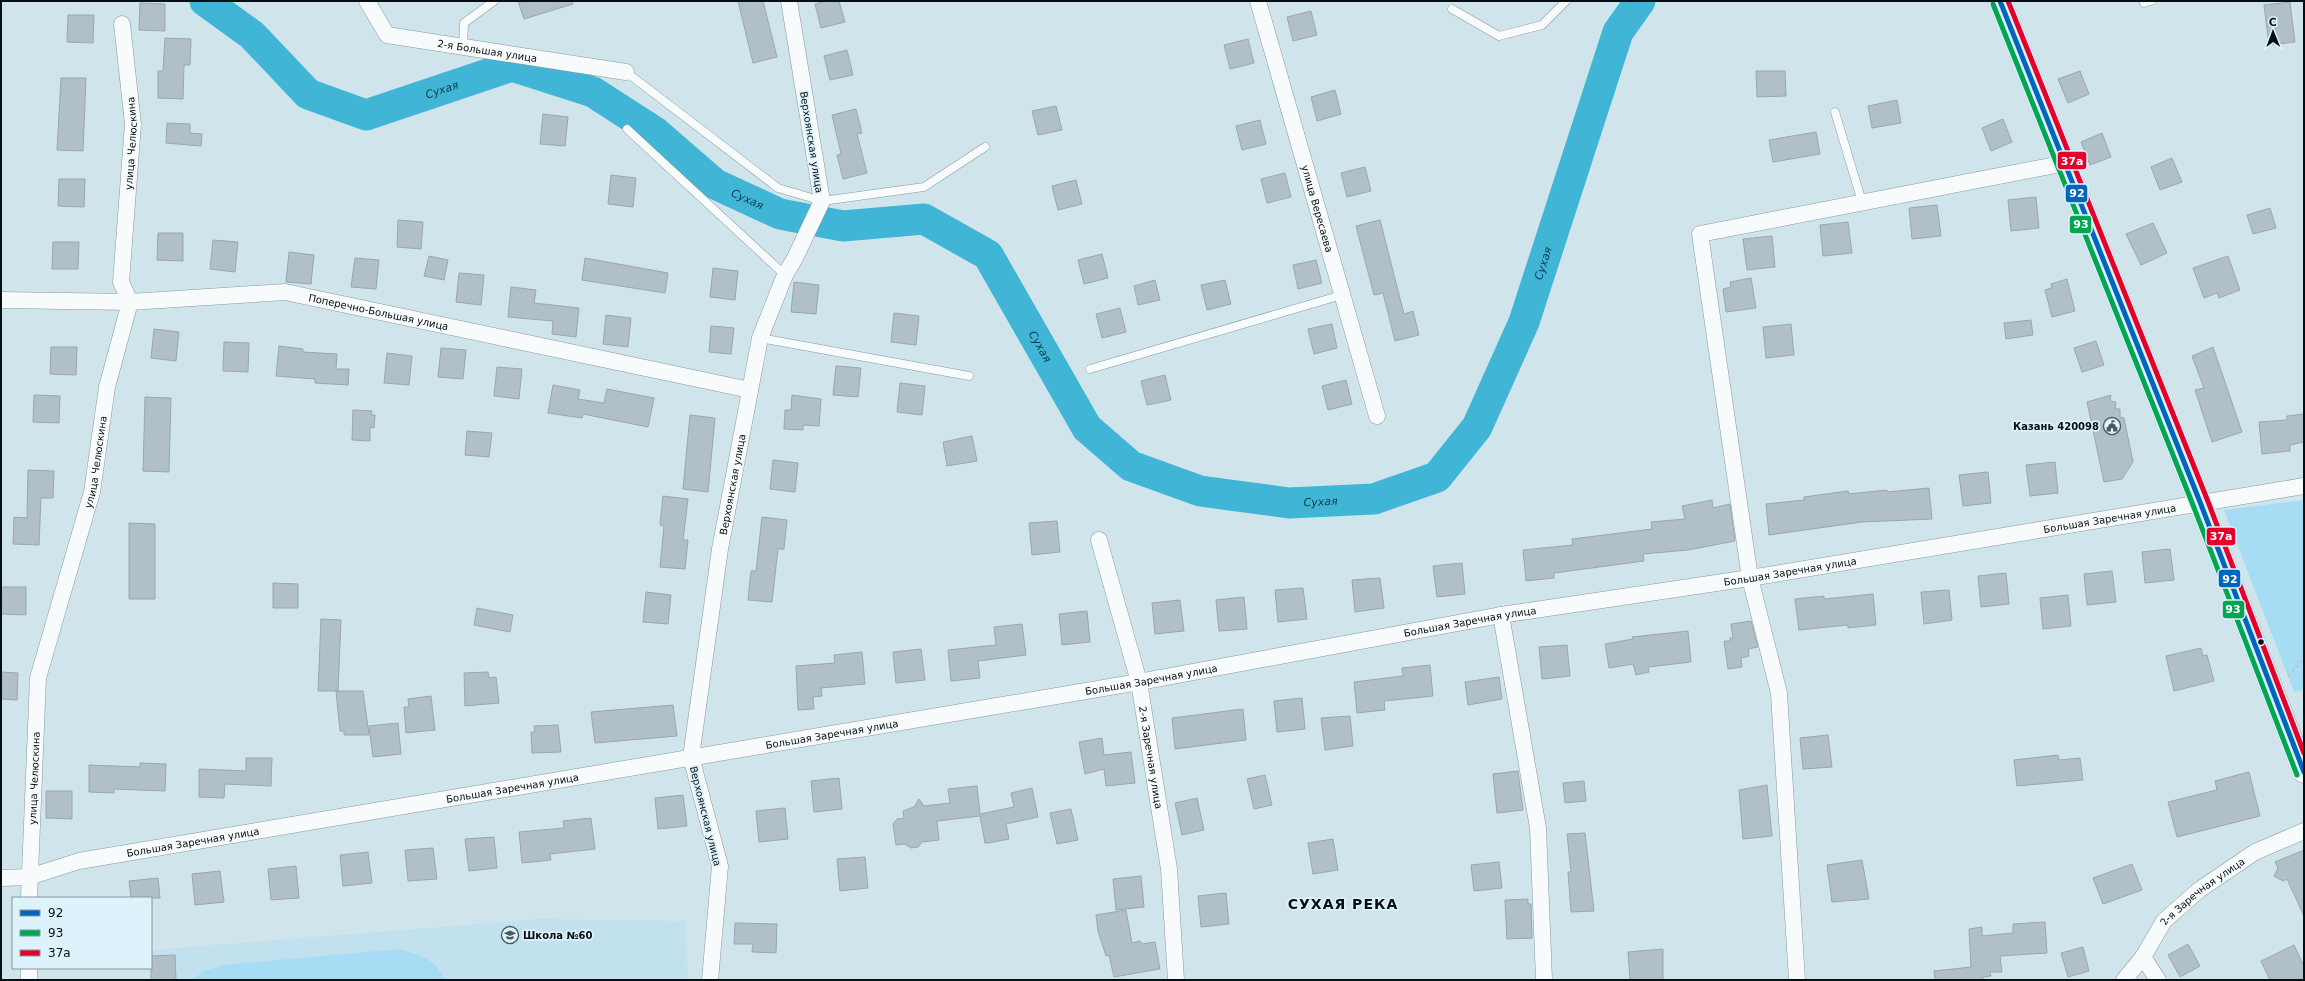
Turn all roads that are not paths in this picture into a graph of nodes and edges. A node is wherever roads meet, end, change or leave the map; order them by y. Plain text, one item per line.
1 (367, 1) edge
2 (494, 1) edge
3 (788, 1) edge
4 (1258, 1) edge
5 (1566, 1) edge
6 (2000, 1) edge
7 (1452, 9) dead end
8 (122, 24) dead end
9 (463, 47) junction
10 (626, 72) joint
11 (1835, 112) dead end
12 (627, 129) dead end
13 (985, 147) dead end
14 (2066, 163) junction
15 (822, 201) junction
16 (1862, 202) junction
17 (785, 275) junction
18 (1342, 295) junction
19 (1, 300) edge
20 (130, 302) junction
21 (760, 338) junction
22 (1090, 369) dead end
23 (970, 376) dead end
24 (750, 390) junction
25 (1377, 416) dead end
26 (2304, 486) edge
27 (2200, 502) junction
28 (1099, 540) dead end
29 (1750, 578) junction
30 (1501, 615) junction
31 (1139, 682) junction
32 (692, 757) junction
33 (2304, 772) edge
34 (2304, 831) edge
35 (29, 877) junction
36 (1, 878) edge
37 (29, 897) edge
38 (2143, 957) junction
39 (29, 969) edge
40 (29, 980) edge
41 (710, 980) edge
42 (1176, 980) edge
43 (1544, 980) edge
44 (1797, 980) edge
45 (2124, 980) edge
46 (2158, 980) edge

1 - 9 street, 2-я Большая улица
2 - 9 lane
3 - 15 street, Верхоянская улица
4 - 18 street, улица Вересаева
5 - 7 lane
6 - 14 main road
8 - 20 street, улица Челюскина
9 - 10 street, 2-я Большая улица
10 - 15 lane
11 - 16 lane
12 - 17 lane
13 - 15 lane
14 - 16 street
14 - 27 main road
15 - 17 street, Верхоянская улица
16 - 29 street
17 - 21 street, Верхоянская улица
18 - 22 lane
18 - 25 street, улица Вересаева
19 - 20 street, Поперечно-Большая улица
20 - 24 street, Поперечно-Большая улица
20 - 35 street, улица Челюскина
21 - 23 lane
21 - 24 street, Верхоянская улица
24 - 32 street, Верхоянская улица
26 - 27 street, Большая Заречная улица
27 - 29 street, Большая Заречная улица
27 - 33 main road
28 - 31 street, 2-я Заречная улица
29 - 30 street, Большая Заречная улица
29 - 44 street
30 - 31 street, Большая Заречная улица
30 - 43 street
31 - 32 street, Большая Заречная улица
31 - 42 street, 2-я Заречная улица
32 - 35 street, Большая Заречная улица
32 - 41 street, Верхоянская улица
34 - 38 street, 2-я Заречная улица
35 - 36 street, Большая Заречная улица
35 - 37 street, улица Челюскина
38 - 45 street, 2-я Заречная улица
38 - 46 street
39 - 40 street

